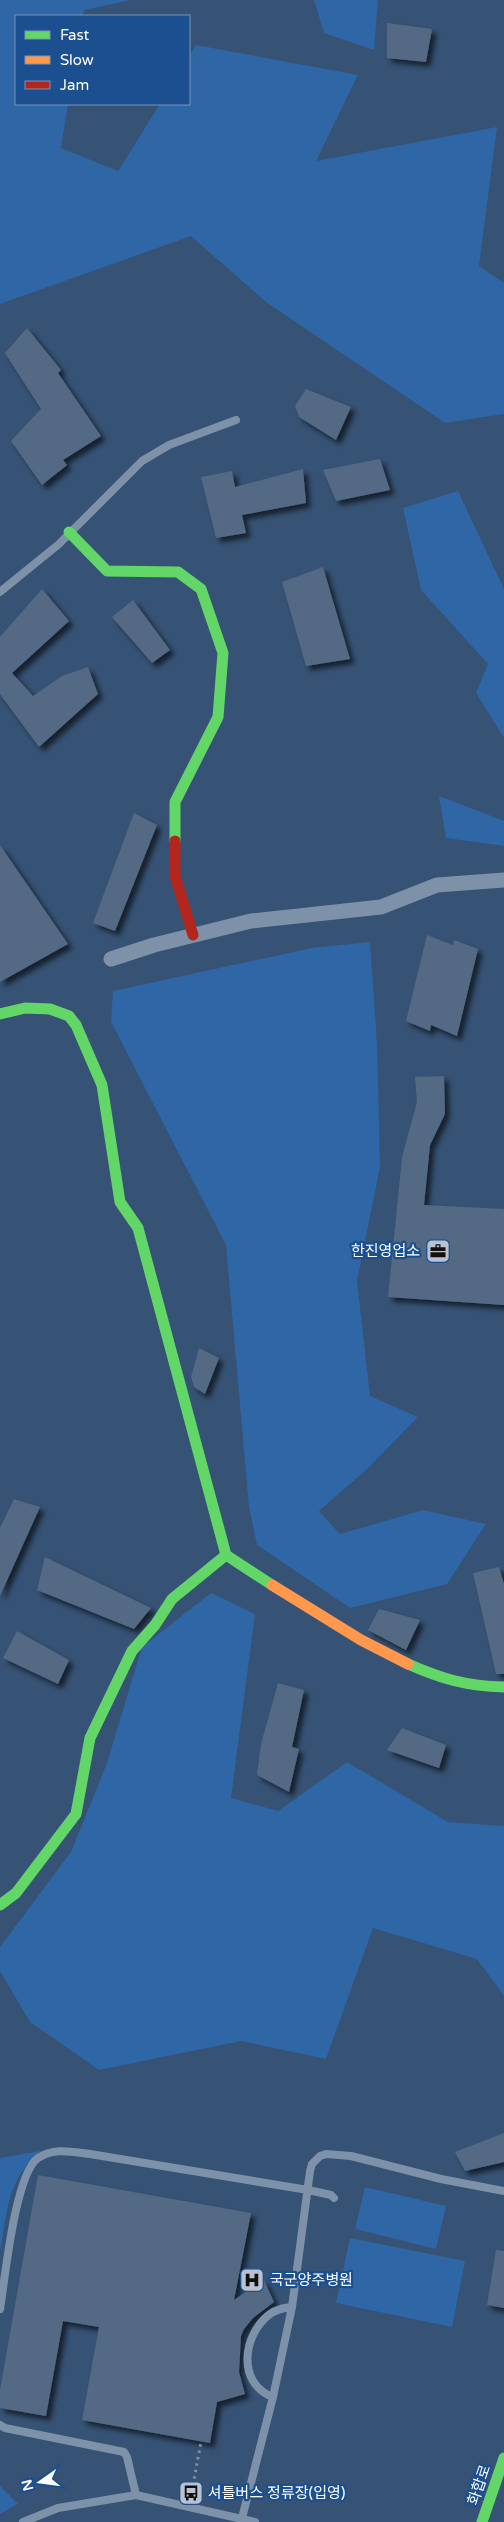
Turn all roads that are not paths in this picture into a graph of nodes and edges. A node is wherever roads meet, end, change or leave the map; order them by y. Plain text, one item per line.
1 (236, 420) dead end
2 (69, 532) junction
3 (0, 592) edge
4 (504, 880) edge
5 (193, 935) junction
6 (111, 959) dead end
7 (0, 1014) edge
8 (226, 1555) junction
9 (504, 1687) edge
10 (0, 1905) edge
11 (308, 2190) junction
12 (504, 2191) edge
13 (334, 2198) dead end
14 (292, 2307) junction
15 (0, 2309) edge
16 (273, 2397) junction
17 (0, 2425) edge
18 (504, 2458) edge
19 (136, 2495) junction
20 (242, 2521) edge
21 (23, 2522) edge
22 (255, 2522) edge
23 (482, 2522) edge

1 - 2 lane
2 - 3 lane
2 - 5 street
4 - 5 street
5 - 6 street
7 - 8 street
8 - 9 street
8 - 10 street
11 - 12 lane
11 - 13 lane
11 - 14 lane
11 - 15 lane
14 - 16 lane
14 - 16 lane
16 - 20 lane
17 - 19 lane
18 - 23 street, 화합로
19 - 20 lane
19 - 21 lane
20 - 22 lane

